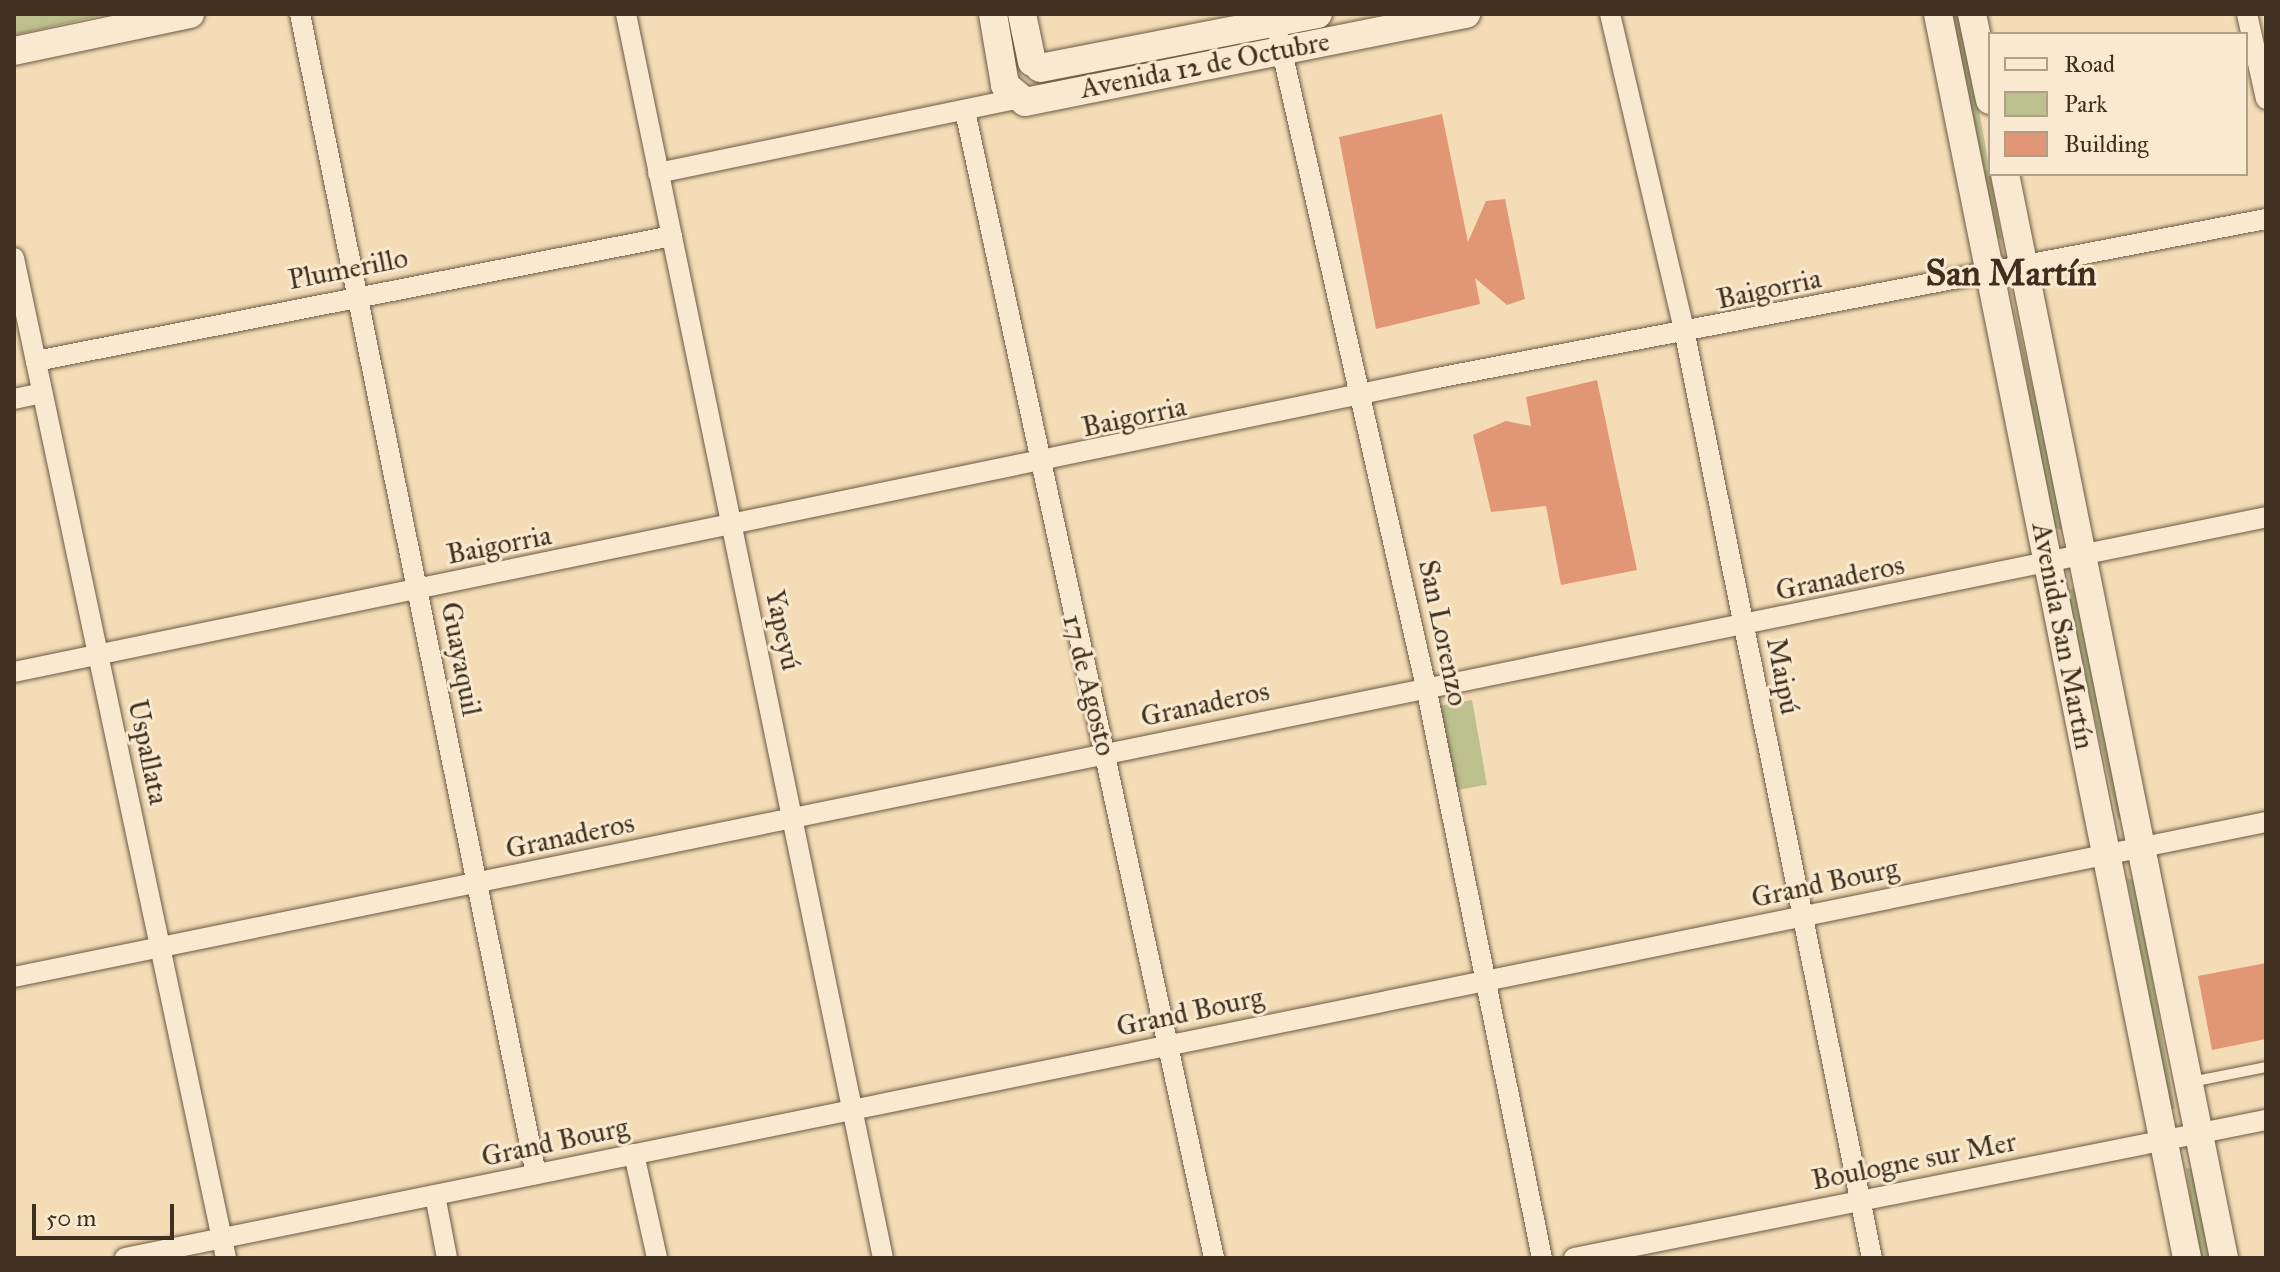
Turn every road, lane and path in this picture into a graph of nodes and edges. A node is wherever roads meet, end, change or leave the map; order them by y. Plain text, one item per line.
1 (190, 14) edge
2 (300, 14) edge
3 (626, 14) edge
4 (993, 14) edge
5 (1022, 14) edge
6 (1318, 14) edge
7 (1466, 14) edge
8 (1610, 14) edge
9 (1938, 14) edge
10 (1972, 14) edge
11 (2247, 14) edge
12 (1279, 37) junction
13 (14, 51) edge
14 (1036, 65) junction
15 (1988, 90) edge
16 (1020, 91) junction
17 (2266, 99) edge
18 (965, 111) junction
19 (658, 173) junction
20 (2005, 176) edge
21 (2266, 219) edge
22 (672, 236) junction
23 (14, 258) edge
24 (2024, 267) junction
25 (1991, 273) junction
26 (359, 295) junction
27 (1685, 335) junction
28 (36, 361) junction
29 (42, 393) junction
30 (14, 399) edge
31 (1362, 399) junction
32 (1036, 465) junction
33 (2266, 517) edge
34 (733, 527) junction
35 (2084, 556) junction
36 (2048, 563) junction
37 (419, 590) junction
38 (1744, 627) junction
39 (99, 653) junction
40 (14, 672) edge
41 (1426, 687) junction
42 (1106, 753) junction
43 (795, 816) junction
44 (2266, 822) edge
45 (2142, 846) junction
46 (2106, 853) junction
47 (478, 884) junction
48 (1803, 916) junction
49 (159, 947) junction
50 (14, 977) edge
51 (1486, 981) junction
52 (1171, 1045) junction
53 (2266, 1067) edge
54 (2189, 1083) junction
55 (853, 1110) junction
56 (2266, 1120) edge
57 (2199, 1134) junction
58 (2163, 1142) junction
59 (634, 1154) junction
60 (536, 1174) junction
61 (435, 1195) junction
62 (1860, 1200) junction
63 (224, 1248) edge
64 (125, 1258) edge
65 (447, 1258) edge
66 (657, 1258) edge
67 (883, 1258) edge
68 (1214, 1258) edge
69 (1542, 1258) edge
70 (1574, 1258) edge
71 (1872, 1258) edge
72 (2187, 1258) edge
73 (2224, 1258) edge

1 - 13 main road
2 - 26 street, Guayaquil
3 - 19 street, Yapeyú
4 - 16 main road
5 - 14 main road
6 - 12 main road, Avenida 12 de Octubre
7 - 12 main road, Avenida 12 de Octubre
8 - 27 street, Maipú
9 - 25 main road, Avenida San Martín
10 - 15 main road
11 - 17 street
12 - 14 main road, Avenida 12 de Octubre
12 - 16 main road, Avenida 12 de Octubre
12 - 31 street, San Lorenzo
14 - 16 main road, Avenida 12 de Octubre
16 - 18 street
18 - 19 street
18 - 32 street, 17 de Agosto
19 - 22 street, Yapeyú
20 - 24 main road, Avenida San Martín
21 - 24 street, Baigorria
22 - 26 street, Plumerillo
22 - 34 street, Yapeyú
23 - 28 street, Uspallata
24 - 25 street, Baigorria
24 - 35 main road, Avenida San Martín
25 - 27 street, Baigorria
25 - 36 main road, Avenida San Martín
26 - 28 street, Plumerillo
26 - 37 street, Guayaquil
27 - 31 street, Baigorria
27 - 38 street, Maipú
28 - 29 street, Uspallata
29 - 30 street
29 - 39 street, Uspallata
31 - 32 street, Baigorria
31 - 41 street, San Lorenzo
32 - 34 street, Baigorria
32 - 42 street, 17 de Agosto
33 - 35 street, Granaderos
34 - 37 street, Baigorria
34 - 43 street, Yapeyú
35 - 36 street, Granaderos
35 - 45 main road, Avenida San Martín
36 - 38 street, Granaderos
36 - 46 main road, Avenida San Martín
37 - 39 street, Baigorria
37 - 47 street, Guayaquil
38 - 41 street, Granaderos
38 - 48 street, Maipú
39 - 40 street, Baigorria
39 - 49 street, Uspallata
41 - 42 street, Granaderos
41 - 51 street, San Lorenzo
42 - 43 street, Granaderos
42 - 52 street, 17 de Agosto
43 - 47 street, Granaderos
43 - 55 street, Yapeyú
44 - 45 street, Grand Bourg
45 - 46 street, Grand Bourg
45 - 54 main road, Avenida San Martín
46 - 48 street, Grand Bourg
46 - 58 main road, Avenida San Martín
47 - 49 street, Granaderos
47 - 60 street, Guayaquil
48 - 51 street, Grand Bourg
48 - 62 street, Maipú
49 - 50 street, Granaderos
49 - 63 street, Uspallata
51 - 52 street, Grand Bourg
51 - 69 street, San Lorenzo
52 - 55 street, Grand Bourg
52 - 68 street, 17 de Agosto
53 - 54 lane
54 - 57 main road, Avenida San Martín
55 - 59 street, Grand Bourg
55 - 67 street, Yapeyú
56 - 57 street, Boulogne sur Mer
57 - 58 street, Boulogne sur Mer
57 - 73 main road, Avenida San Martín
58 - 62 street, Boulogne sur Mer
58 - 72 main road, Avenida San Martín
59 - 60 street, Grand Bourg
59 - 66 street
60 - 61 street, Grand Bourg
61 - 63 street, Grand Bourg
61 - 65 street
62 - 70 street, Boulogne sur Mer
62 - 71 street, Maipú
63 - 64 street, Grand Bourg

